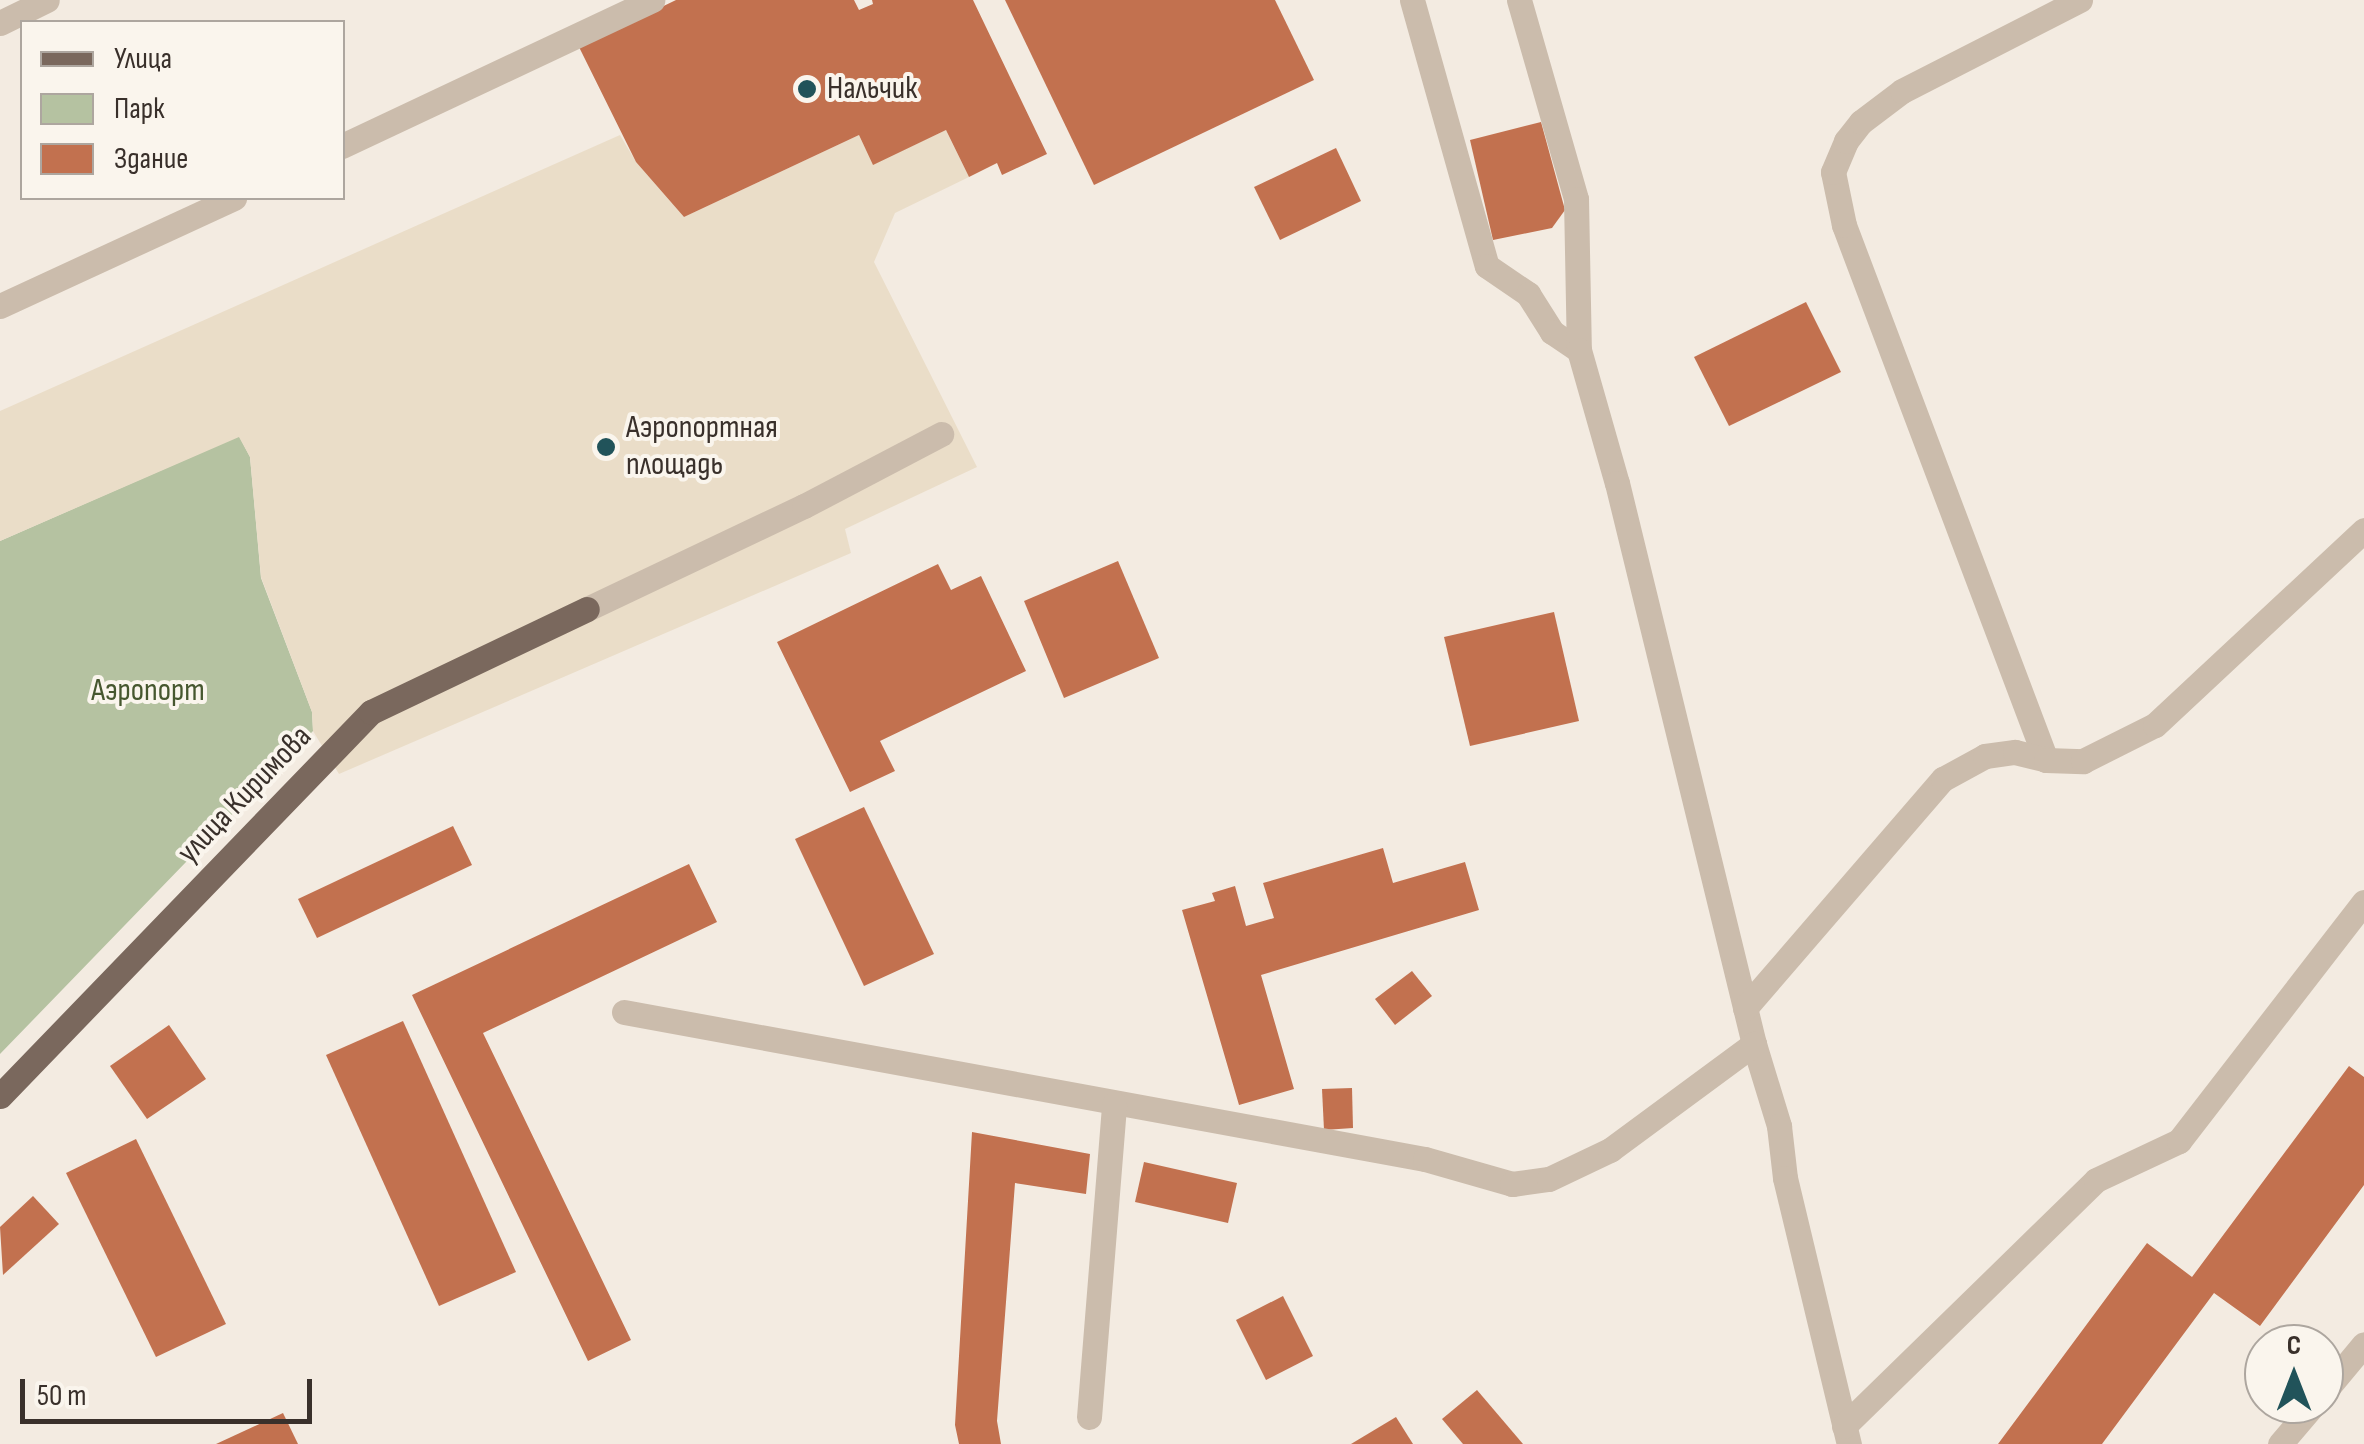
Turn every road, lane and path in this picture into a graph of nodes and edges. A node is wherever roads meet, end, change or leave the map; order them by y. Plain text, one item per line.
1 (652, 0) edge
2 (1412, 0) edge
3 (1519, 0) edge
4 (2080, 0) edge
5 (42, 1) edge
6 (0, 23) edge
7 (345, 145) edge
8 (230, 200) edge
9 (0, 306) edge
10 (1580, 350) junction
11 (941, 434) dead end
12 (2364, 530) edge
13 (587, 609) joint
14 (2046, 760) junction
15 (2364, 902) edge
16 (1745, 1008) junction
17 (624, 1012) dead end
18 (1754, 1044) junction
19 (0, 1096) edge
20 (1114, 1104) junction
21 (2364, 1344) edge
22 (2344, 1368) edge
23 (1088, 1417) dead end
24 (2297, 1424) edge
25 (1847, 1435) edge
26 (2280, 1444) edge

1 - 7 lane
2 - 10 lane
3 - 10 lane
4 - 14 lane
5 - 6 lane
8 - 9 lane
10 - 16 lane
11 - 13 lane
12 - 14 lane
13 - 19 main road, улица Киримова
14 - 16 lane
15 - 25 lane
16 - 18 lane
17 - 20 lane
18 - 20 lane
18 - 25 lane
20 - 23 lane
21 - 22 lane
24 - 26 lane

